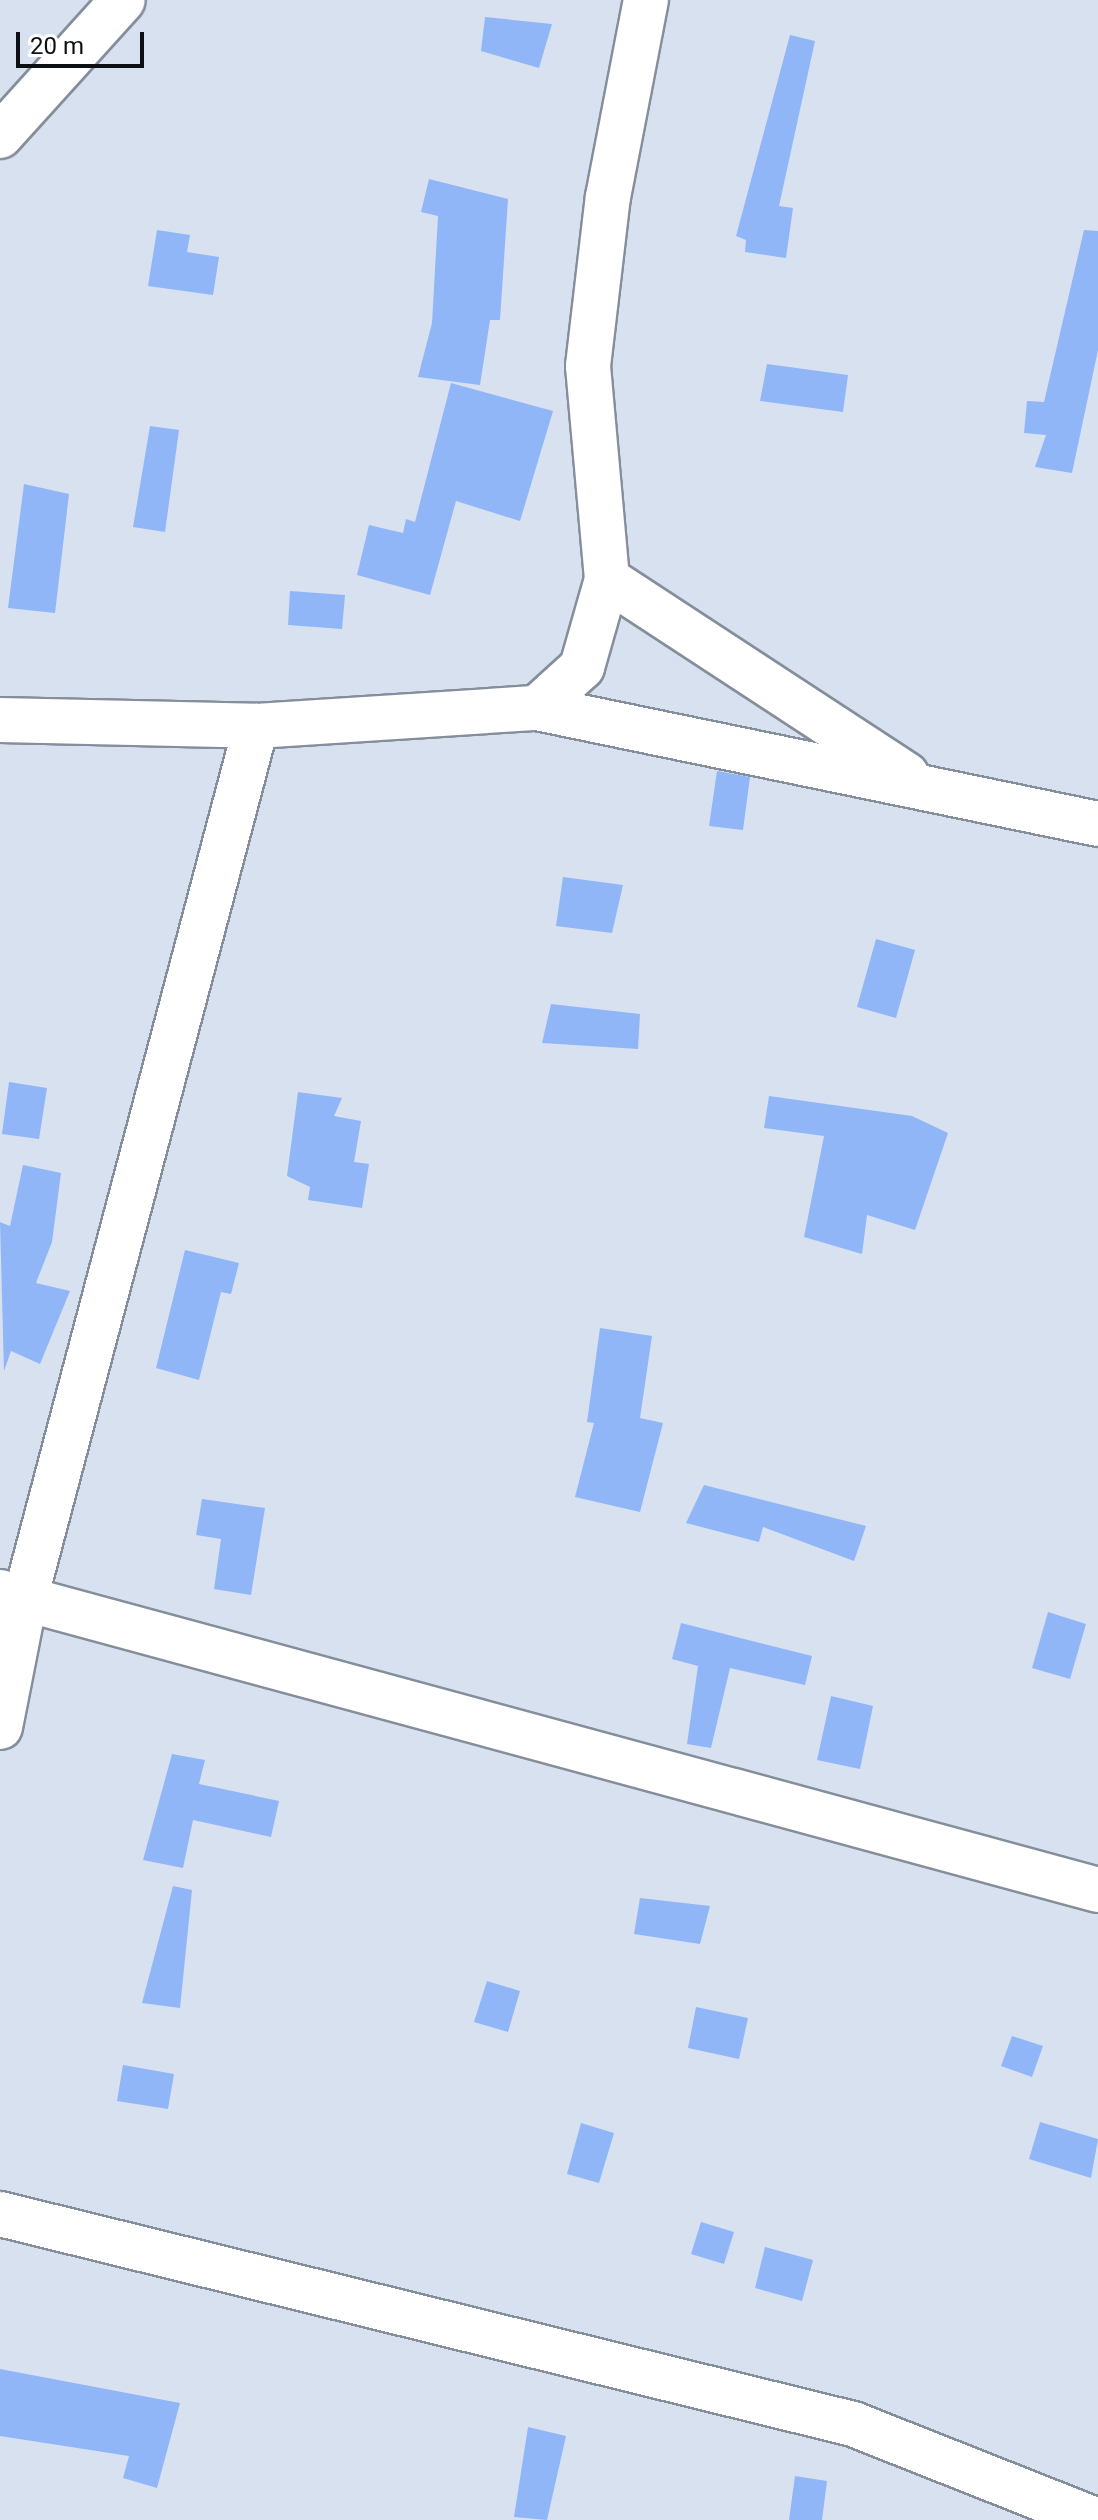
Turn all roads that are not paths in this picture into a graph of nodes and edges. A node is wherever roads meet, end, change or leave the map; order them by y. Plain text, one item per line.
1 (123, 0) edge
2 (646, 0) edge
3 (0, 136) edge
4 (607, 579) junction
5 (537, 708) junction
6 (0, 720) edge
7 (256, 726) junction
8 (926, 787) junction
9 (1098, 824) edge
10 (12, 1596) edge
11 (0, 1727) edge
12 (1098, 1890) edge
13 (0, 2214) edge
14 (1095, 2520) edge

1 - 3 street
2 - 4 street
4 - 5 street
4 - 8 street
5 - 7 street
5 - 8 street
6 - 7 street
7 - 10 street
8 - 9 street
10 - 11 street
10 - 12 street
13 - 14 street

